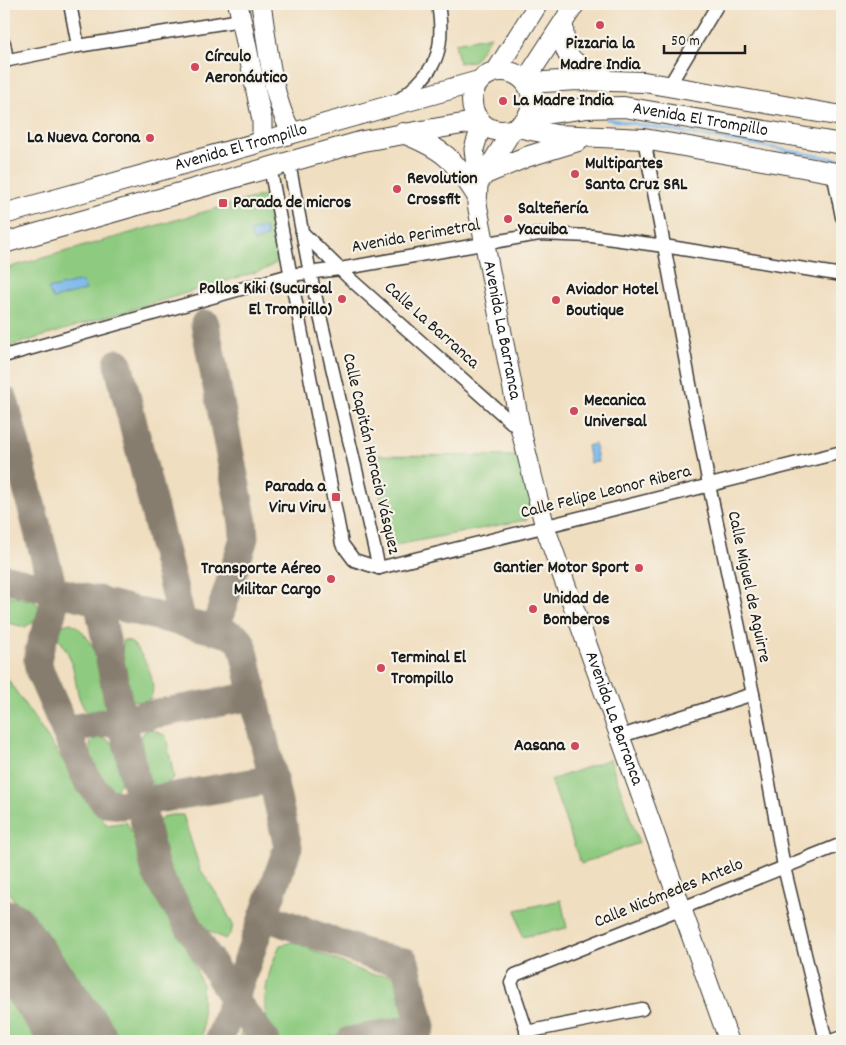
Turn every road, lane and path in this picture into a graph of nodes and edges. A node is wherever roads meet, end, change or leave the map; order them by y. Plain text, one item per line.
1 (70, 4) edge
2 (261, 4) edge
3 (438, 4) edge
4 (538, 4) edge
5 (548, 4) edge
6 (718, 4) edge
7 (240, 12) edge
8 (569, 13) edge
9 (4, 43) edge
10 (78, 46) junction
11 (5, 61) edge
12 (487, 76) junction
13 (578, 80) junction
14 (613, 81) junction
15 (526, 82) junction
16 (669, 86) junction
17 (278, 95) junction
18 (258, 98) junction
19 (394, 103) junction
20 (842, 116) edge
21 (481, 122) junction
22 (520, 124) junction
23 (842, 131) edge
24 (292, 132) junction
25 (401, 133) junction
26 (599, 136) junction
27 (644, 139) junction
28 (262, 141) junction
29 (842, 144) edge
30 (289, 163) junction
31 (270, 168) junction
32 (838, 173) edge
33 (480, 185) junction
34 (4, 214) edge
35 (842, 217) edge
36 (302, 232) junction
37 (485, 242) junction
38 (4, 243) edge
39 (664, 246) junction
40 (340, 269) junction
41 (310, 273) junction
42 (290, 275) junction
43 (842, 275) edge
44 (4, 356) edge
45 (521, 431) junction
46 (842, 452) edge
47 (709, 485) junction
48 (545, 527) junction
49 (379, 568) junction
50 (753, 694) junction
51 (618, 737) junction
52 (842, 844) edge
53 (784, 866) junction
54 (682, 909) junction
55 (642, 1009) dead end
56 (528, 1037) edge
57 (842, 1037) edge
58 (729, 1041) edge
59 (826, 1041) edge
60 (831, 1041) edge

1 - 10 street
2 - 17 street
3 - 19 street
4 - 12 street
5 - 8 street
6 - 16 street
7 - 10 street
7 - 18 street
8 - 14 main road
8 - 15 street
9 - 11 street
10 - 11 street
12 - 15 main road
12 - 19 main road, Avenida El Trompillo
12 - 21 main road
13 - 14 main road, Avenida El Trompillo
13 - 15 main road, Avenida El Trompillo
13 - 23 main road, Avenida El Trompillo
14 - 16 main road, Avenida El Trompillo
15 - 22 main road
16 - 20 main road, Avenida El Trompillo
17 - 18 street
17 - 24 street
18 - 28 street
19 - 24 main road, Avenida El Trompillo
21 - 22 main road
21 - 25 main road, Avenida El Trompillo
21 - 33 street, Avenida La Barranca
22 - 26 main road, Avenida El Trompillo
22 - 29 main road, Avenida El Trompillo
22 - 33 street
24 - 28 main road, Avenida El Trompillo
25 - 30 main road, Avenida El Trompillo
25 - 33 main road
26 - 27 main road, Avenida El Trompillo
26 - 33 main road
27 - 32 main road, Avenida El Trompillo
27 - 39 street, Calle Miguel de Aguirre
28 - 34 main road, Avenida El Trompillo
30 - 31 main road, Avenida El Trompillo
30 - 36 street, Calle Capitán Horacio Vásquez
31 - 38 main road, Avenida El Trompillo
31 - 42 street, Calle Capitán Horacio Vásquez
32 - 35 street
33 - 37 street, Avenida La Barranca
36 - 40 street, Calle La Barranca
36 - 41 street, Calle Capitán Horacio Vásquez
37 - 39 street, Avenida Perimetral
37 - 40 street, Avenida Perimetral
37 - 45 street, Avenida La Barranca
39 - 43 street, Avenida Perimetral
39 - 47 street, Calle Miguel de Aguirre
40 - 41 street, Avenida Perimetral
40 - 45 street, Calle La Barranca
41 - 42 street, Avenida Perimetral
41 - 49 street, Calle Capitán Horacio Vásquez
42 - 44 street, Avenida Perimetral
42 - 49 street, Calle Capitán Horacio Vásquez
45 - 48 street, Avenida La Barranca
46 - 47 street, Calle Felipe Leonor Ribera
47 - 48 street, Calle Felipe Leonor Ribera
47 - 50 street, Calle Miguel de Aguirre
48 - 49 street, Calle Felipe Leonor Ribera
48 - 51 street, Avenida La Barranca
50 - 51 street
50 - 53 street, Calle Miguel de Aguirre
51 - 54 street, Avenida La Barranca
52 - 53 street, Calle Nicómedes Antelo
53 - 54 street, Calle Nicómedes Antelo
53 - 59 street, Calle Miguel de Aguirre
54 - 56 street, Calle Nicómedes Antelo
54 - 58 street, Avenida La Barranca
55 - 56 street
57 - 60 street

